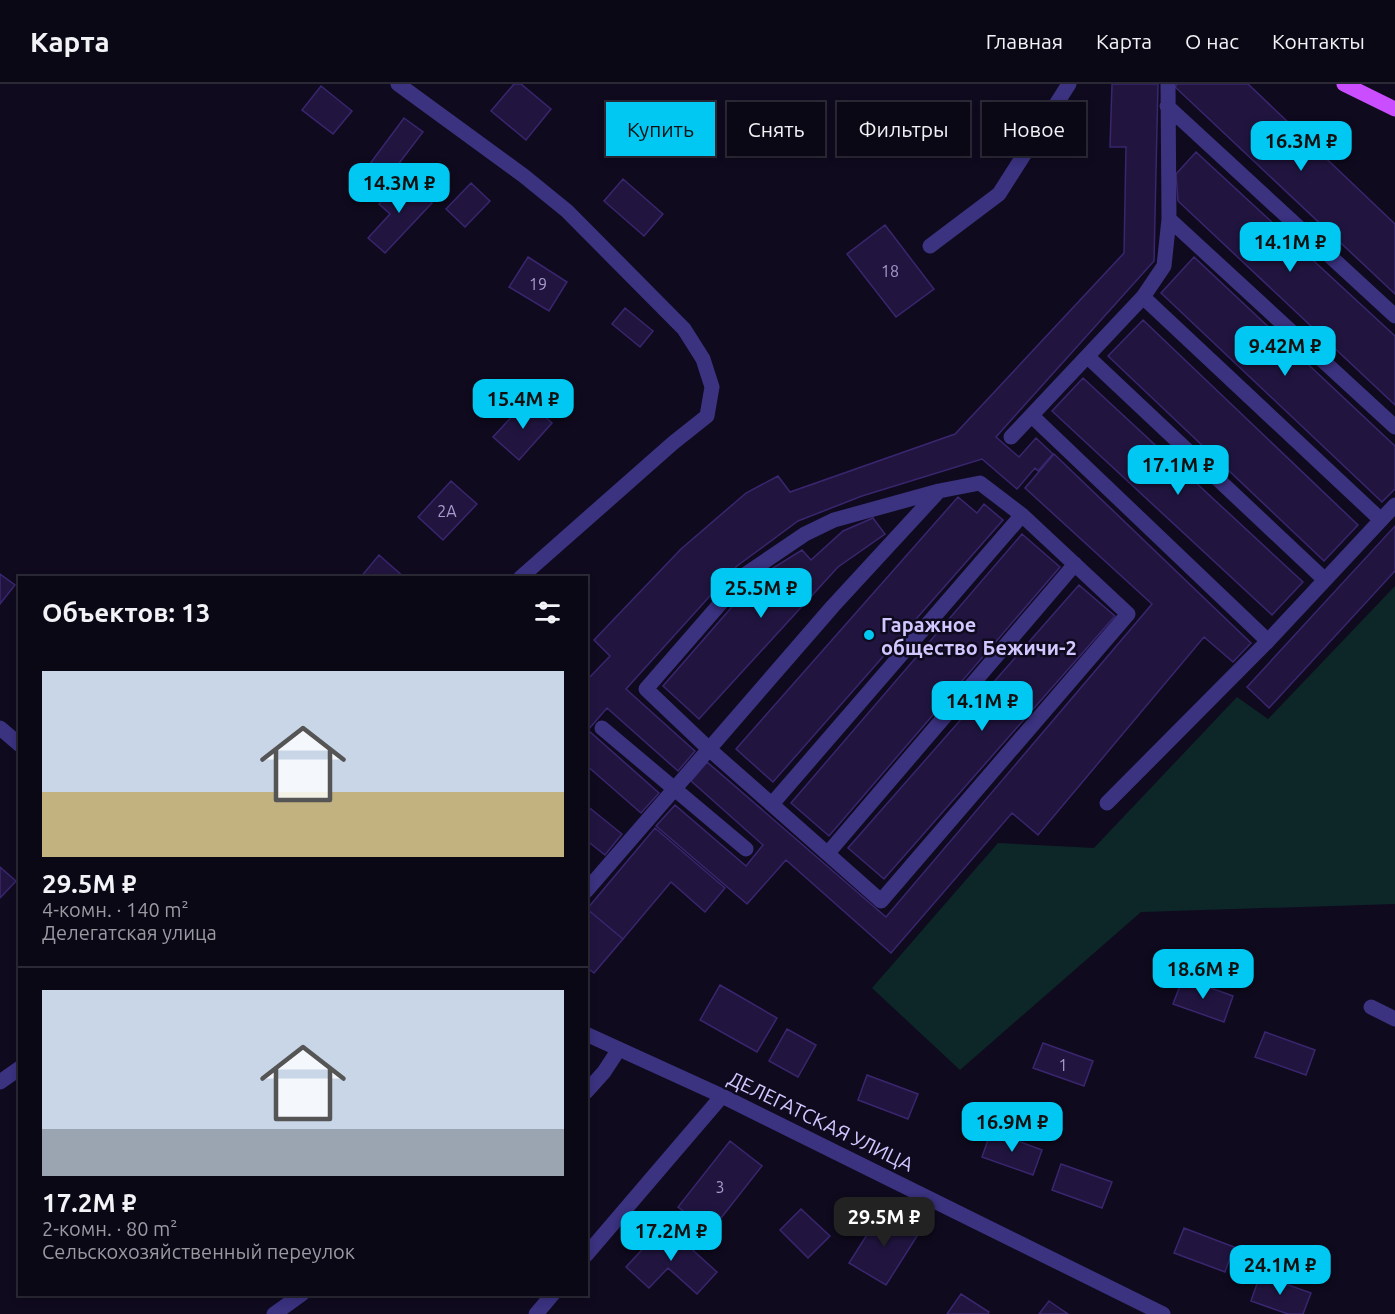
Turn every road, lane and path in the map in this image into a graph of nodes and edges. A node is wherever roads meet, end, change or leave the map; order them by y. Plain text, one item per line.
1 (398, 84) edge
2 (1069, 84) edge
3 (1168, 84) edge
4 (1344, 84) edge
5 (1167, 106) junction
6 (1395, 109) edge
7 (1169, 219) junction
8 (930, 246) dead end
9 (1143, 297) junction
10 (1395, 316) edge
11 (1088, 357) junction
12 (1032, 416) junction
13 (1395, 427) edge
14 (1011, 437) dead end
15 (939, 491) junction
16 (1395, 505) edge
17 (1022, 514) junction
18 (1381, 520) junction
19 (1075, 564) junction
20 (522, 576) edge
21 (1325, 580) junction
22 (1268, 641) junction
23 (0, 728) edge
24 (602, 728) dead end
25 (18, 743) edge
26 (709, 749) junction
27 (675, 789) junction
28 (1107, 803) dead end
29 (772, 804) junction
30 (746, 849) dead end
31 (828, 853) junction
32 (588, 889) edge
33 (1371, 1007) dead end
34 (1395, 1019) edge
35 (588, 1035) edge
36 (620, 1049) junction
37 (18, 1069) edge
38 (0, 1082) edge
39 (588, 1089) edge
40 (722, 1096) junction
41 (588, 1253) edge
42 (299, 1296) edge
43 (551, 1296) edge
44 (274, 1314) edge
45 (536, 1314) edge
46 (1163, 1314) edge

1 - 20 street
2 - 8 street
3 - 5 street
4 - 6 main road
5 - 7 street
5 - 10 street
7 - 9 street
7 - 13 street
9 - 11 street
9 - 18 street
11 - 12 street
11 - 21 street
12 - 14 street
12 - 22 street
15 - 17 street
15 - 26 street
15 - 26 street
16 - 18 street
17 - 19 street
17 - 29 street
18 - 21 street
19 - 31 street
19 - 31 street
21 - 22 street
22 - 28 street
23 - 25 street
24 - 27 street
26 - 27 street
26 - 29 street
27 - 30 street
27 - 32 street
29 - 31 street
33 - 34 street
35 - 36 street, ДЕЛЕГАТСКАЯ УЛИЦА
36 - 39 street
36 - 40 street, ДЕЛЕГАТСКАЯ УЛИЦА
37 - 38 street
40 - 41 street
40 - 46 street, ДЕЛЕГАТСКАЯ УЛИЦА
42 - 44 street
43 - 45 street

